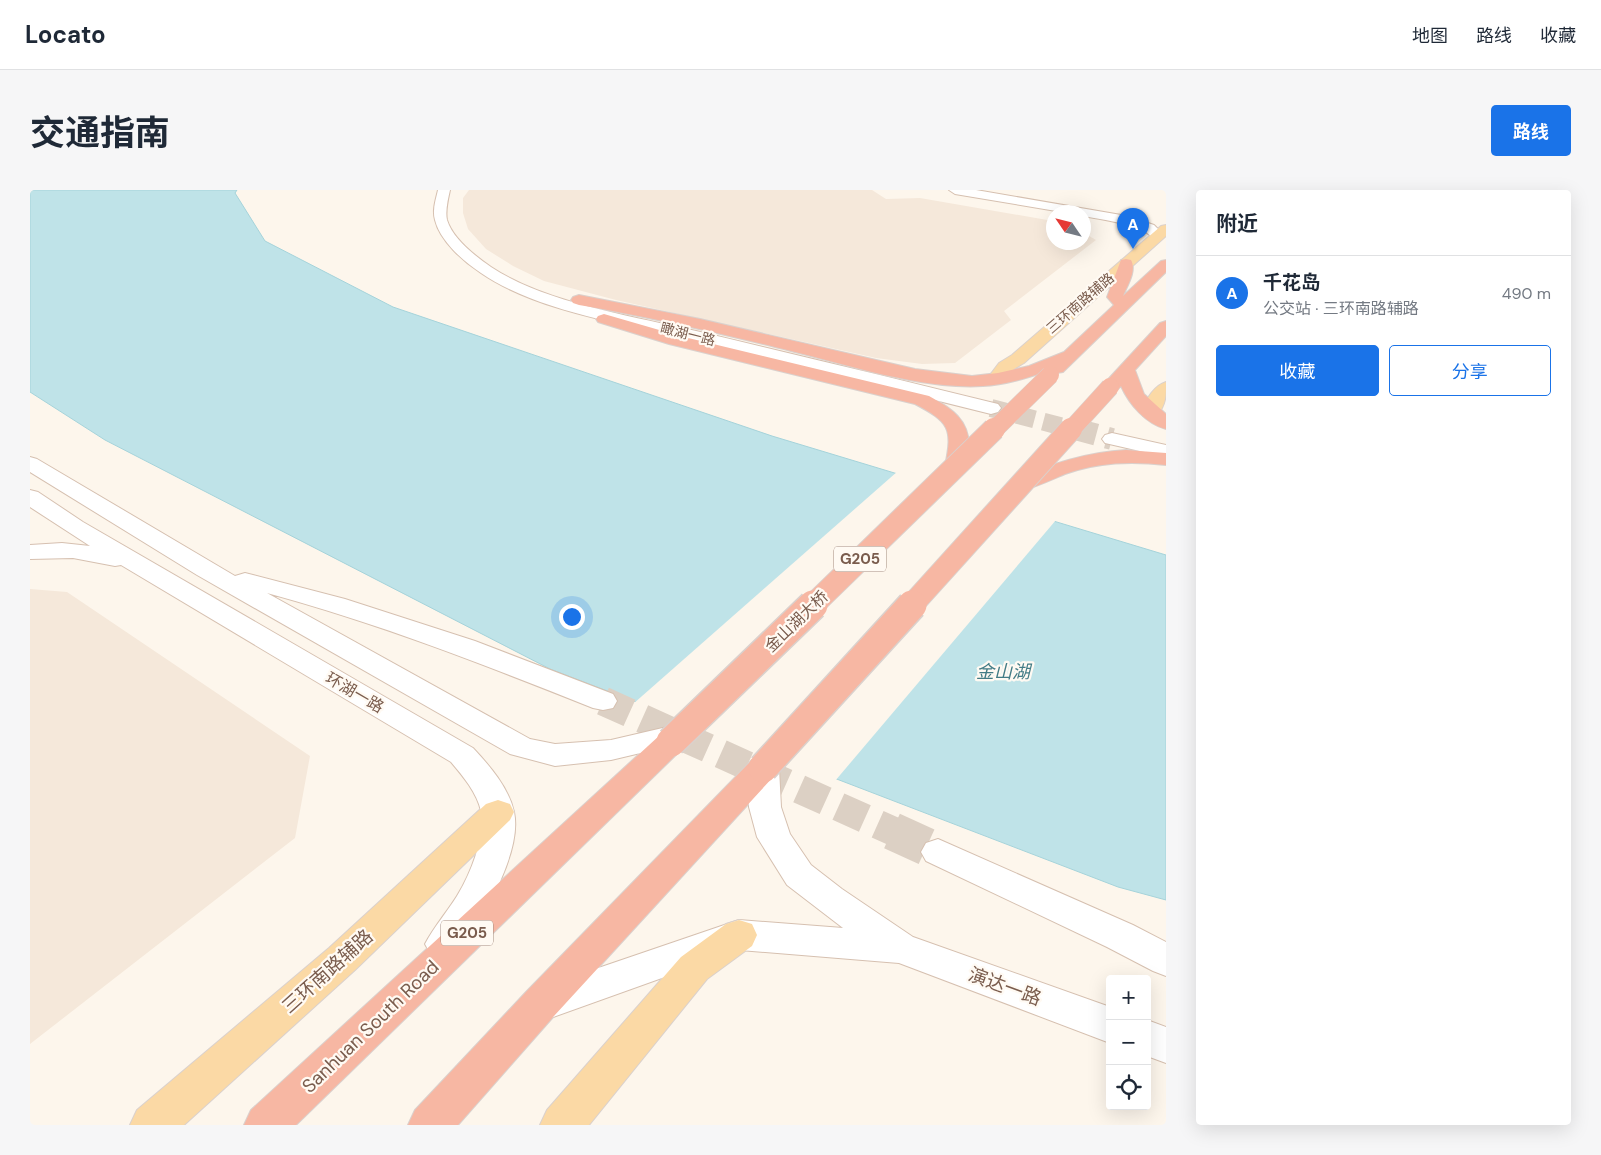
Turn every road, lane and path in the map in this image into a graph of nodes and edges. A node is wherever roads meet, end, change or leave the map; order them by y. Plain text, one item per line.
1 (444, 190) edge
2 (456, 190) edge
3 (955, 190) edge
4 (981, 190) edge
5 (455, 206) dead end
6 (1161, 223) edge
7 (462, 229) dead end
8 (1126, 263) junction
9 (1166, 264) edge
10 (576, 303) junction
11 (1123, 305) junction
12 (1166, 326) edge
13 (1071, 355) junction
14 (1118, 378) junction
15 (996, 379) junction
16 (1166, 388) edge
17 (994, 405) tunnel mouth
18 (1158, 417) edge
19 (1166, 441) edge
20 (1166, 451) edge
21 (1166, 459) edge
22 (30, 463) edge
23 (956, 466) junction
24 (1021, 484) junction
25 (30, 497) edge
26 (100, 507) junction
27 (67, 522) junction
28 (30, 523) edge
29 (30, 540) edge
30 (30, 552) edge
31 (146, 569) junction
32 (206, 570) junction
33 (603, 701) tunnel mouth
34 (675, 738) junction
35 (763, 768) junction
36 (498, 812) junction
37 (938, 852) tunnel mouth
38 (739, 935) junction
39 (900, 948) junction
40 (1166, 960) edge
41 (420, 978) junction
42 (540, 1004) junction
43 (1106, 1024) edge
44 (1151, 1039) edge
45 (1166, 1045) edge
46 (152, 1125) edge
47 (266, 1125) edge
48 (430, 1125) edge
49 (562, 1125) edge

1 - 10 street, 瞰湖一路
2 - 5 street
3 - 6 street
4 - 6 street
6 - 8 main road, 三环南路辅路
7 - 10 street, 瞰湖一路
8 - 11 highway
8 - 15 main road, 三环南路辅路
9 - 11 highway, G205
10 - 15 highway
10 - 17 street, 瞰湖一路
10 - 23 highway
11 - 13 highway, G205
12 - 14 highway
13 - 15 highway
13 - 23 highway, 金山湖大桥 / G205, bridge
14 - 18 highway
14 - 24 highway, bridge
16 - 18 main road
19 - 20 street
21 - 24 highway
22 - 26 street, 环湖一路
23 - 34 highway, 金山湖大桥 / G205, bridge
24 - 35 highway, bridge
25 - 27 street, 环湖一路
26 - 27 street
26 - 32 street, 环湖一路
27 - 28 street
27 - 29 street
27 - 31 street, 环湖一路
30 - 31 street
31 - 36 street, 环湖一路
32 - 33 street
32 - 34 street, 环湖一路
34 - 41 highway, Sanhuan South Road / G205
35 - 39 street
35 - 42 highway
36 - 41 street
36 - 46 main road, 三环南路辅路
37 - 40 street
38 - 39 street
38 - 42 street
38 - 49 main road
39 - 43 street, 演达一路
41 - 47 highway, Sanhuan South Road / G205
42 - 48 highway
44 - 45 street

